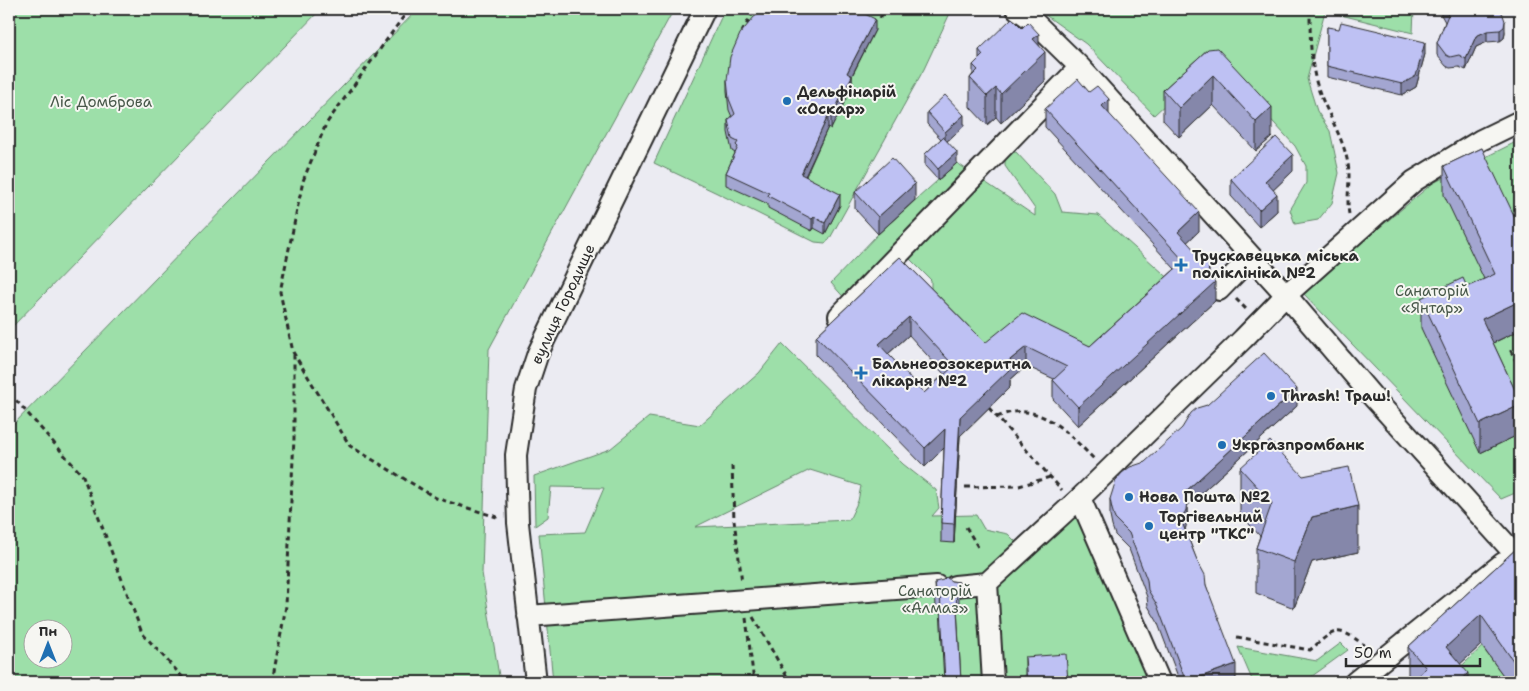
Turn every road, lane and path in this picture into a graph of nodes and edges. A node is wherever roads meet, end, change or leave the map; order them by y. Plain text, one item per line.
1 (409, 9) edge
2 (705, 9) edge
3 (755, 9) edge
4 (885, 9) edge
5 (1017, 9) edge
6 (1303, 9) edge
7 (1310, 11) edge
8 (880, 18) dead end
9 (742, 33) edge
10 (1080, 67) junction
11 (1520, 121) edge
12 (1353, 236) junction
13 (1251, 257) junction
14 (1219, 290) dead end
15 (1286, 295) junction
16 (828, 328) edge
17 (1520, 346) edge
18 (294, 352) junction
19 (1520, 370) edge
20 (9, 395) edge
21 (988, 408) dead end
22 (996, 417) junction
23 (1095, 461) dead end
24 (732, 466) dead end
25 (1051, 477) junction
26 (965, 487) dead end
27 (1077, 501) junction
28 (518, 523) junction
29 (966, 527) dead end
30 (978, 547) dead end
31 (1517, 551) edge
32 (987, 583) junction
33 (744, 600) junction
34 (528, 616) junction
35 (1237, 636) dead end
36 (1364, 644) dead end
37 (187, 682) edge
38 (272, 682) edge
39 (536, 682) edge
40 (754, 682) edge
41 (790, 682) edge
42 (993, 682) edge
43 (1160, 682) edge
44 (1355, 682) edge

1 - 18 path
2 - 28 street, вулиця Городище
3 - 9 path
4 - 8 path
5 - 10 street
6 - 7 path
7 - 12 path
10 - 13 street
10 - 16 street
11 - 12 street
12 - 15 street
13 - 14 street
13 - 15 street
15 - 27 street
15 - 31 street
17 - 19 path
18 - 28 path
18 - 38 path
20 - 37 path
21 - 22 path
22 - 23 path
22 - 25 path
24 - 33 path
25 - 26 path
25 - 27 path
27 - 32 street
27 - 43 street
28 - 34 street, вулиця Городище
29 - 30 path
31 - 44 street
32 - 33 street
32 - 42 street
33 - 34 street
33 - 40 path
33 - 41 path
34 - 39 street, вулиця Городище
35 - 36 path

